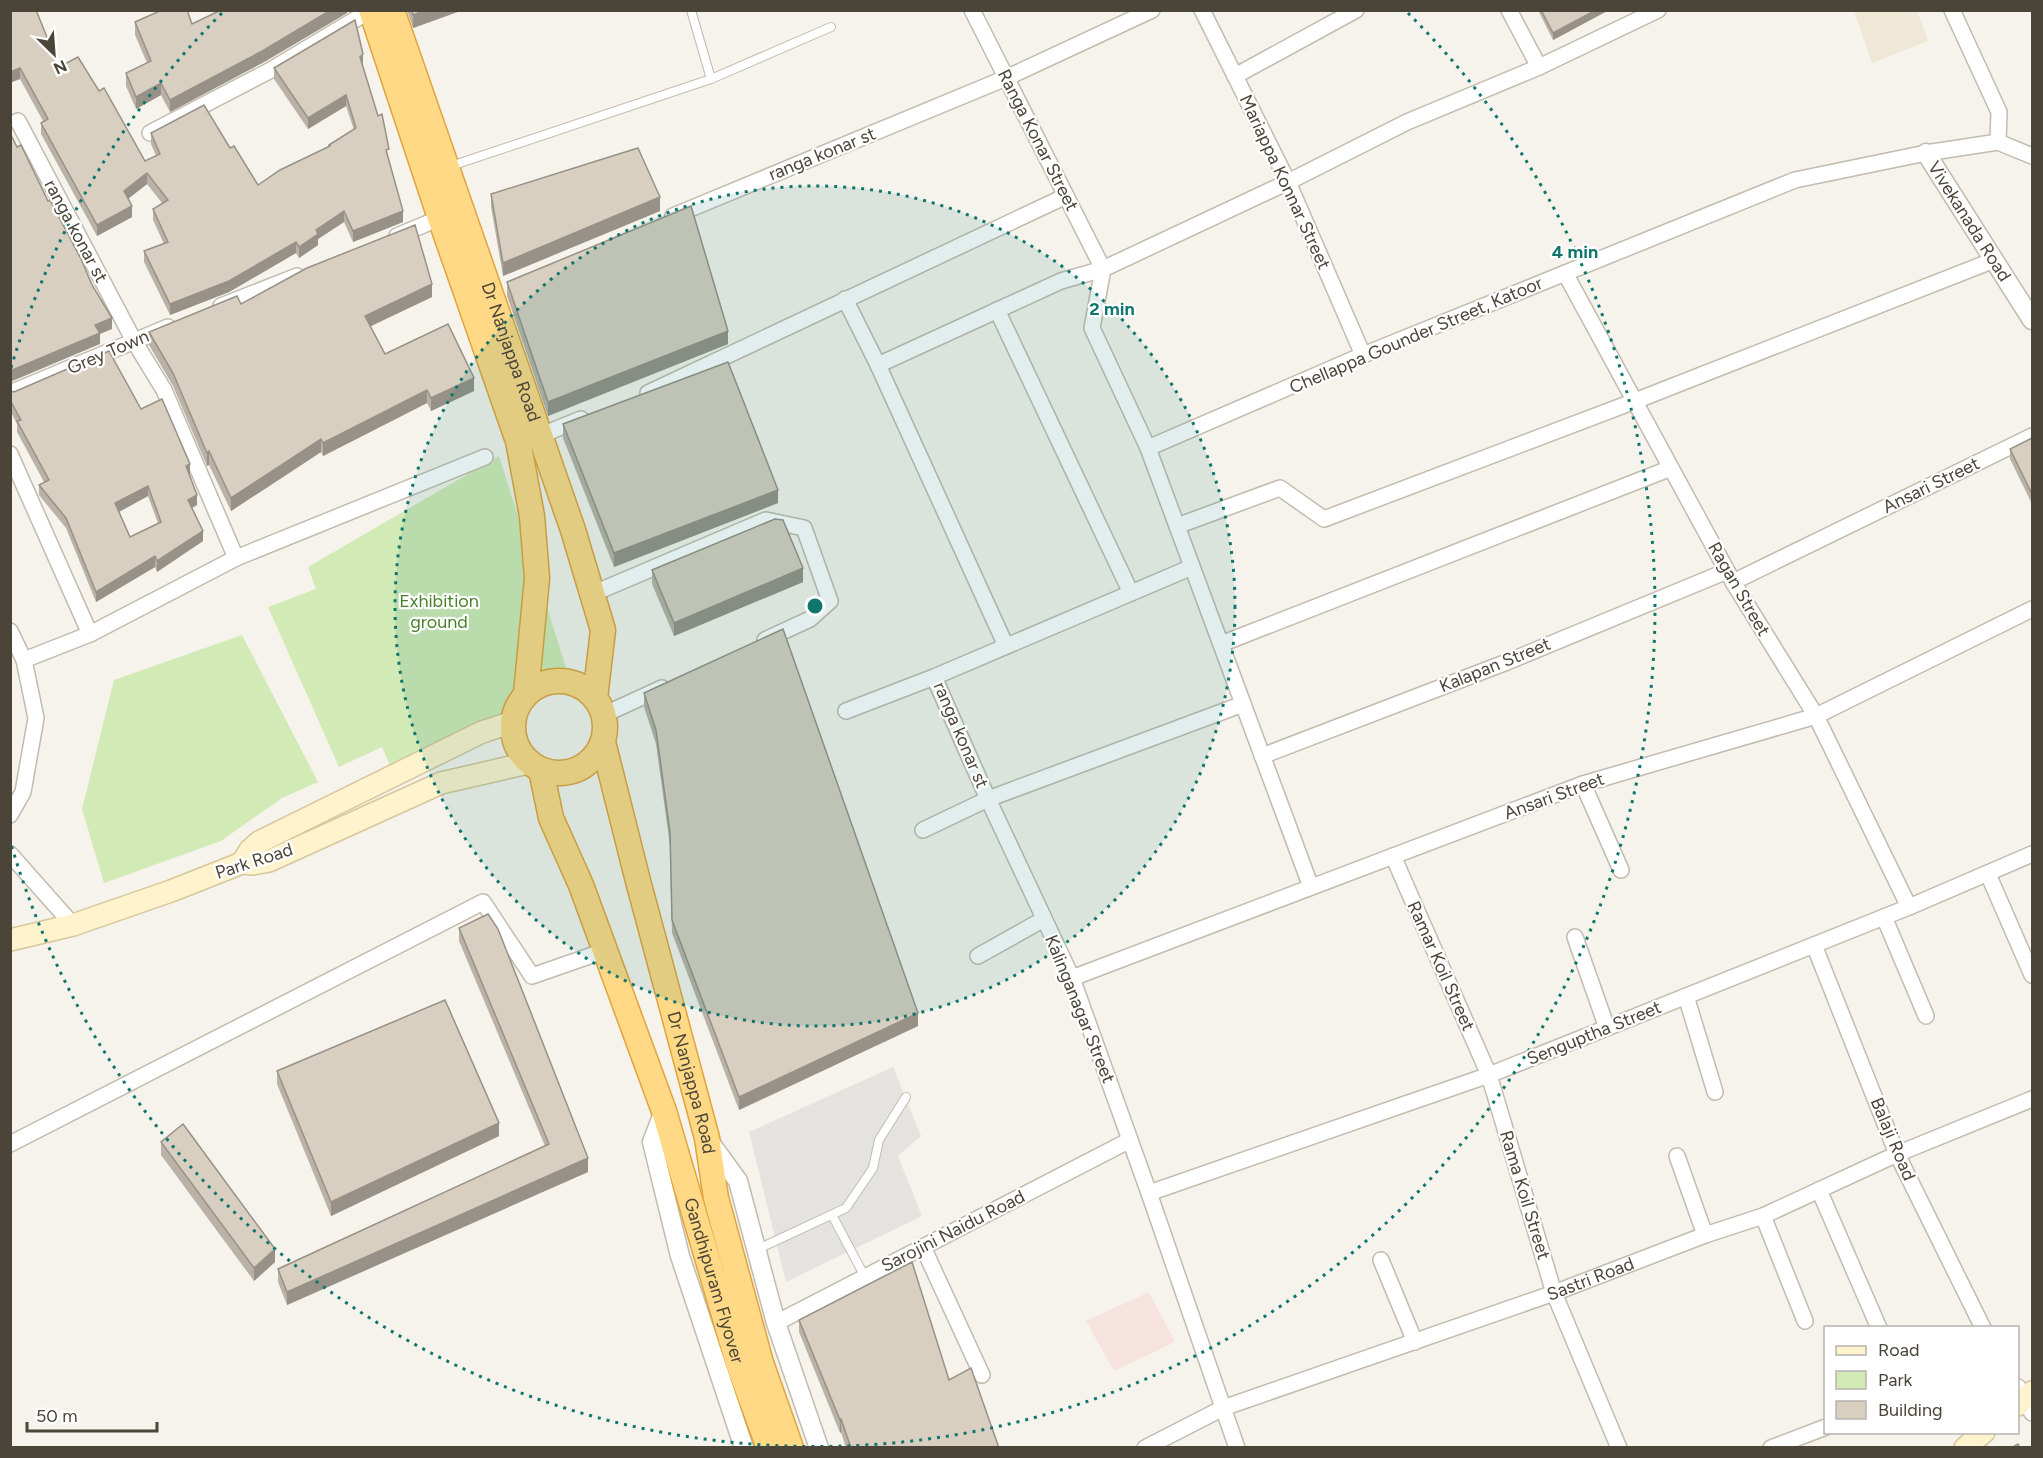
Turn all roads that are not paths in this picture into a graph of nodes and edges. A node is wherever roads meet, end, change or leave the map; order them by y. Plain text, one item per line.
1 (371, 10) edge
2 (392, 10) edge
3 (691, 10) edge
4 (972, 10) edge
5 (1152, 10) edge
6 (1202, 10) edge
7 (1356, 10) edge
8 (1509, 10) edge
9 (1658, 10) edge
10 (1952, 10) edge
11 (831, 27) dead end
12 (1539, 67) junction
13 (1235, 76) junction
14 (1006, 78) junction
15 (711, 79) junction
16 (18, 121) dead end
17 (150, 133) edge
18 (1998, 142) junction
19 (1926, 153) junction
20 (2032, 156) edge
21 (446, 167) junction
22 (1288, 182) junction
23 (1066, 196) junction
24 (440, 218) junction
25 (656, 223) edge
26 (386, 240) edge
27 (1994, 260) junction
28 (1103, 269) junction
29 (311, 270) edge
30 (1565, 273) junction
31 (845, 299) junction
32 (212, 310) edge
33 (997, 310) junction
34 (2032, 320) edge
35 (181, 322) edge
36 (134, 341) junction
37 (1363, 355) junction
38 (878, 364) junction
39 (510, 385) junction
40 (10, 393) edge
41 (632, 400) edge
42 (1635, 401) junction
43 (591, 416) edge
44 (539, 436) junction
45 (2032, 436) edge
46 (1149, 448) junction
47 (10, 454) edge
48 (485, 458) dead end
49 (1671, 468) junction
50 (1177, 526) junction
51 (236, 558) junction
52 (1192, 567) junction
53 (1730, 577) junction
54 (1131, 593) junction
55 (592, 594) junction
56 (2032, 609) edge
57 (10, 631) edge
58 (90, 634) junction
59 (1221, 644) junction
60 (1006, 646) junction
61 (748, 648) edge
62 (24, 660) junction
63 (933, 677) junction
64 (676, 681) edge
65 (526, 694) junction
66 (1243, 704) junction
67 (599, 707) junction
68 (846, 711) dead end
69 (1816, 716) junction
70 (513, 722) junction
71 (603, 742) junction
72 (1262, 756) junction
73 (535, 766) junction
74 (1582, 784) junction
75 (988, 799) junction
76 (10, 815) edge
77 (923, 830) dead end
78 (10, 854) edge
79 (2032, 854) edge
80 (1393, 856) junction
81 (242, 863) junction
82 (1621, 870) dead end
83 (1988, 874) junction
84 (1311, 887) junction
85 (1910, 907) junction
86 (1884, 917) junction
87 (1044, 919) junction
88 (73, 925) junction
89 (1575, 937) dead end
90 (10, 940) edge
91 (1814, 945) junction
92 (604, 951) junction
93 (978, 956) dead end
94 (2032, 975) edge
95 (1072, 978) junction
96 (1686, 996) junction
97 (1926, 1016) dead end
98 (1607, 1028) junction
99 (1489, 1075) junction
100 (1715, 1092) dead end
101 (906, 1097) dead end
102 (2031, 1102) edge
103 (664, 1111) junction
104 (707, 1138) junction
105 (1130, 1140) junction
106 (10, 1144) edge
107 (1898, 1154) junction
108 (1677, 1156) dead end
109 (1819, 1190) junction
110 (1149, 1193) junction
111 (832, 1215) junction
112 (1763, 1216) junction
113 (1705, 1235) junction
114 (923, 1247) junction
115 (756, 1250) junction
116 (1381, 1260) dead end
117 (865, 1276) junction
118 (1554, 1293) junction
119 (1805, 1321) dead end
120 (776, 1323) junction
121 (1878, 1326) edge
122 (1982, 1326) edge
123 (1415, 1342) junction
124 (982, 1375) dead end
125 (1223, 1408) junction
126 (1824, 1428) edge
127 (1982, 1434) edge
128 (744, 1448) edge
129 (769, 1448) edge
130 (791, 1448) edge
131 (819, 1448) edge
132 (1144, 1448) edge
133 (1237, 1448) edge
134 (1619, 1448) edge
135 (1771, 1448) edge
136 (1965, 1448) edge

1 - 17 street
1 - 24 highway, Dr Nanjappa Road
2 - 21 highway, Dr Nanjappa Road
3 - 15 lane
4 - 14 street, Ranga Konar Street
5 - 14 street, ranga konar st
6 - 13 street, Mariappa Konnar Street
7 - 13 street
8 - 12 street
9 - 12 street
10 - 18 street
11 - 15 lane
12 - 22 street
13 - 22 street, Mariappa Konnar Street
14 - 23 street, Ranga Konar Street
14 - 25 street, ranga konar st
15 - 21 lane
16 - 36 street, ranga konar st
18 - 19 street, Chellappa Gounder Street, Katoor
18 - 20 street
19 - 27 street, Vivekanada Road
19 - 30 street, Chellappa Gounder Street, Katoor
21 - 39 highway, Dr Nanjappa Road
22 - 28 street
22 - 37 street, Mariappa Konnar Street
23 - 28 street, Ranga Konar Street
23 - 31 street
24 - 26 street
24 - 39 highway, Dr Nanjappa Road
27 - 34 street, Vivekanada Road
27 - 42 street
28 - 33 street
28 - 46 street
29 - 32 street
30 - 37 street, Chellappa Gounder Street, Katoor
30 - 42 street, Ragan Street
31 - 38 street
31 - 41 street
33 - 38 street
33 - 54 street
35 - 36 street, Grey Town
36 - 40 street, Grey Town
36 - 51 street, ranga konar st
37 - 46 street, Chellappa Gounder Street, Katoor
38 - 60 street
39 - 44 highway, Dr Nanjappa Road
39 - 65 highway, Dr Nanjappa Road
42 - 49 street, Ragan Street
42 - 50 street
43 - 44 street
44 - 55 highway, Dr Nanjappa Road
45 - 53 street, Ansari Street
46 - 50 street
47 - 58 street
48 - 51 street
49 - 53 street, Ragan Street
49 - 59 street
50 - 52 street
51 - 58 street
52 - 54 street, ranga konar st
52 - 59 street
53 - 69 street, Ragan Street
53 - 72 street, Kalapan Street
54 - 60 street, ranga konar st
55 - 61 street
55 - 67 highway, Dr Nanjappa Road
56 - 69 street, Ansari Street
57 - 62 street
58 - 62 street
59 - 66 street
60 - 63 street, ranga konar st
62 - 76 street
63 - 68 street
63 - 75 street, ranga konar st
64 - 67 street
65 - 67 highway
65 - 70 highway
66 - 72 street
66 - 75 street
67 - 71 highway
69 - 74 street, Ansari Street
69 - 85 street, Ragan Street
70 - 73 highway
70 - 81 main road
71 - 73 highway
71 - 104 highway, Dr Nanjappa Road
72 - 84 street
73 - 81 main road, Park Road
73 - 92 highway
74 - 80 street, Ansari Street
74 - 82 street
75 - 77 street
75 - 87 street, Kalinganagar Street
78 - 88 street
79 - 83 street, Senguptha Street
80 - 84 street, Ansari Street
80 - 99 street, Ramar Koil Street
81 - 88 main road, Park Road
83 - 85 street, Senguptha Street
83 - 94 street
84 - 95 street, Ansari Street
85 - 86 street, Senguptha Street
86 - 91 street, Senguptha Street
86 - 97 street
87 - 93 street
87 - 95 street, Kalinganagar Street
88 - 90 main road, Park Road
89 - 98 street
91 - 96 street, Senguptha Street
91 - 107 street, Balaji Road
92 - 103 highway
92 - 106 street
95 - 105 street, Kalinganagar Street
96 - 98 street, Senguptha Street
96 - 100 street
98 - 99 street, Senguptha Street
99 - 110 street, Senguptha Street
99 - 118 street, Rama Koil Street
101 - 111 lane
102 - 107 street, Sastri Road
103 - 128 street
103 - 129 highway, Gandhipuram Flyover
104 - 115 street, Dr Nanjappa Road
104 - 130 highway, Gandhipuram Flyover
105 - 110 street, Kalinganagar Street
105 - 114 street, Sarojini Naidu Road
107 - 109 street, Sastri Road
107 - 122 street, Balaji Road
108 - 113 street
109 - 112 street, Sastri Road
109 - 121 street
110 - 125 street, Kalinganagar Street
111 - 115 lane
111 - 117 lane
112 - 113 street, Sastri Road
112 - 119 street
113 - 118 street, Sastri Road
114 - 117 street, Sarojini Naidu Road
114 - 124 street
115 - 120 street, Dr Nanjappa Road
116 - 123 street
117 - 120 street, Sarojini Naidu Road
118 - 123 street, Sastri Road
118 - 134 street, Rama Koil Street
120 - 131 street, Dr Nanjappa Road
123 - 125 street, Sastri Road
125 - 132 street, Sastri Road
125 - 133 street, Kalinganagar Street
126 - 135 street
127 - 136 main road

